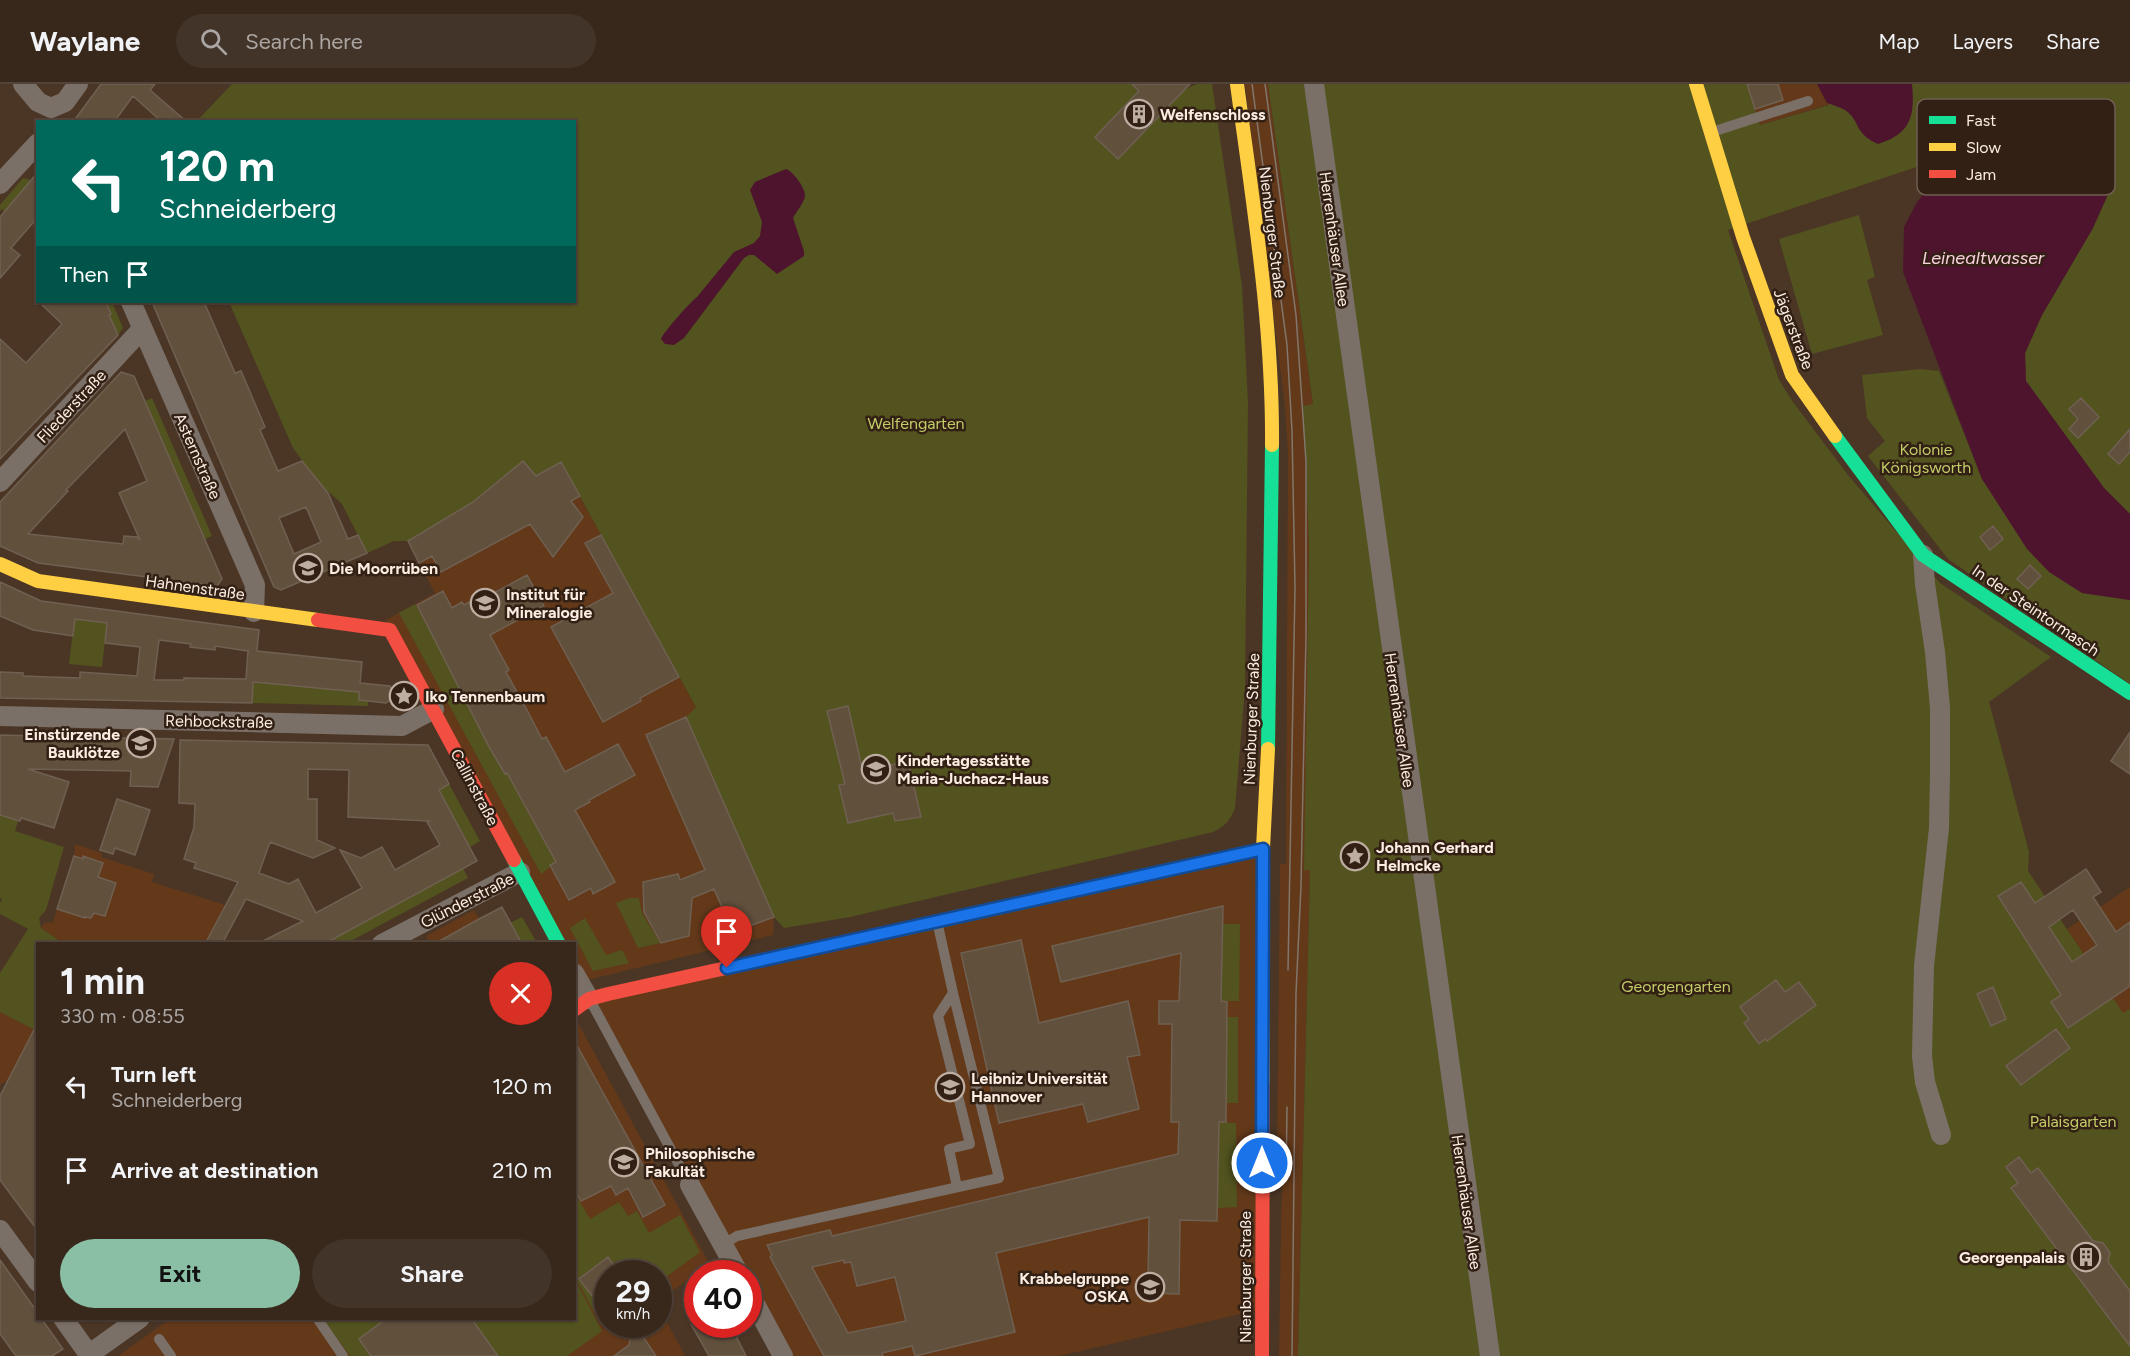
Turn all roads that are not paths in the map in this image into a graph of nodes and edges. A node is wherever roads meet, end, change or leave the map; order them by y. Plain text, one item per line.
1 (23, 84) edge
2 (78, 84) edge
3 (1237, 84) edge
4 (1314, 84) edge
5 (1696, 84) edge
6 (1808, 100) dead end
7 (51, 115) edge
8 (1712, 132) junction
9 (36, 145) edge
10 (0, 184) edge
11 (131, 303) edge
12 (142, 329) junction
13 (0, 482) edge
14 (1923, 555) junction
15 (0, 564) edge
16 (254, 612) junction
17 (390, 630) joint
18 (2130, 693) edge
19 (434, 710) junction
20 (0, 716) edge
21 (1263, 849) junction
22 (520, 872) junction
23 (937, 921) junction
24 (386, 942) edge
25 (558, 942) edge
26 (576, 981) edge
27 (953, 993) junction
28 (582, 1005) edge
29 (1941, 1135) dead end
30 (989, 1140) junction
31 (970, 1144) junction
32 (690, 1185) joint
33 (957, 1187) junction
34 (0, 1230) edge
35 (723, 1244) junction
36 (732, 1260) edge
37 (36, 1279) edge
38 (762, 1317) edge
39 (64, 1320) edge
40 (137, 1320) edge
41 (318, 1320) edge
42 (159, 1339) dead end
43 (88, 1355) edge
44 (171, 1356) edge
45 (343, 1356) edge
46 (783, 1356) edge
47 (1262, 1356) edge
48 (1490, 1356) edge

1 - 7 street
2 - 7 street
3 - 21 street, Nienburger Straße
4 - 48 street, Herrenhäuser Allee
5 - 8 street, Jägerstraße
6 - 8 lane
8 - 14 street, Jägerstraße
9 - 10 street
11 - 12 street, Asternstraße
12 - 13 street, Fliederstraße
12 - 16 street, Asternstraße
14 - 18 street, In der Steintormasch
14 - 29 street
15 - 16 street, Hahnenstraße
16 - 17 street, Hahnenstraße
17 - 19 street, Callinstraße
19 - 20 street, Rehbockstraße
19 - 22 street, Callinstraße
21 - 23 street
21 - 47 street, Nienburger Straße
22 - 24 street, Glünderstraße
22 - 25 street, Callinstraße
23 - 27 lane
23 - 28 street
26 - 28 street
27 - 30 lane
27 - 31 lane
28 - 32 lane
30 - 31 lane
30 - 33 lane
31 - 33 lane
32 - 35 street
33 - 35 lane
34 - 37 street
35 - 36 street
38 - 46 street
39 - 43 street
40 - 43 street
41 - 45 lane
42 - 44 lane

